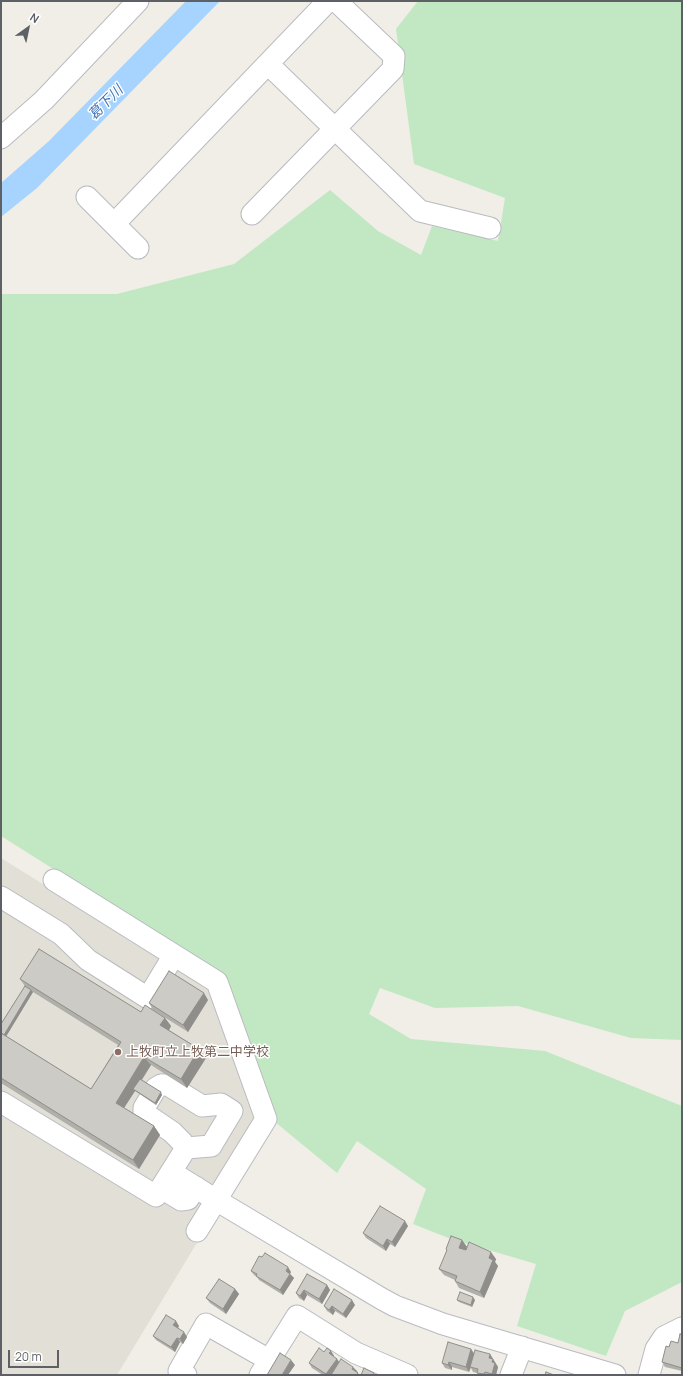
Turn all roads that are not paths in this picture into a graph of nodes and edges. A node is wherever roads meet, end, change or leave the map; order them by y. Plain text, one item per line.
1 (138, 1) edge
2 (328, 1) edge
3 (336, 1) edge
4 (268, 64) junction
5 (335, 128) junction
6 (1, 138) edge
7 (87, 197) dead end
8 (252, 214) dead end
9 (114, 224) junction
10 (490, 228) dead end
11 (138, 248) dead end
12 (54, 880) dead end
13 (1, 897) edge
14 (174, 955) junction
15 (1, 1102) edge
16 (186, 1148) dead end
17 (166, 1180) junction
18 (216, 1200) junction
19 (197, 1231) dead end
20 (682, 1328) edge
21 (522, 1347) junction
22 (265, 1367) edge
23 (186, 1375) edge
24 (407, 1375) edge
25 (511, 1375) edge
26 (615, 1375) edge
27 (649, 1375) edge

1 - 6 street
2 - 4 street
3 - 5 street
4 - 5 street
4 - 9 street
5 - 8 street
5 - 10 street
7 - 9 street
9 - 11 street
12 - 14 street
13 - 14 street
14 - 18 street
15 - 17 street
16 - 17 street
17 - 18 street
18 - 19 street
18 - 21 street
20 - 27 street
21 - 25 street
21 - 26 street
22 - 23 street
22 - 24 street

